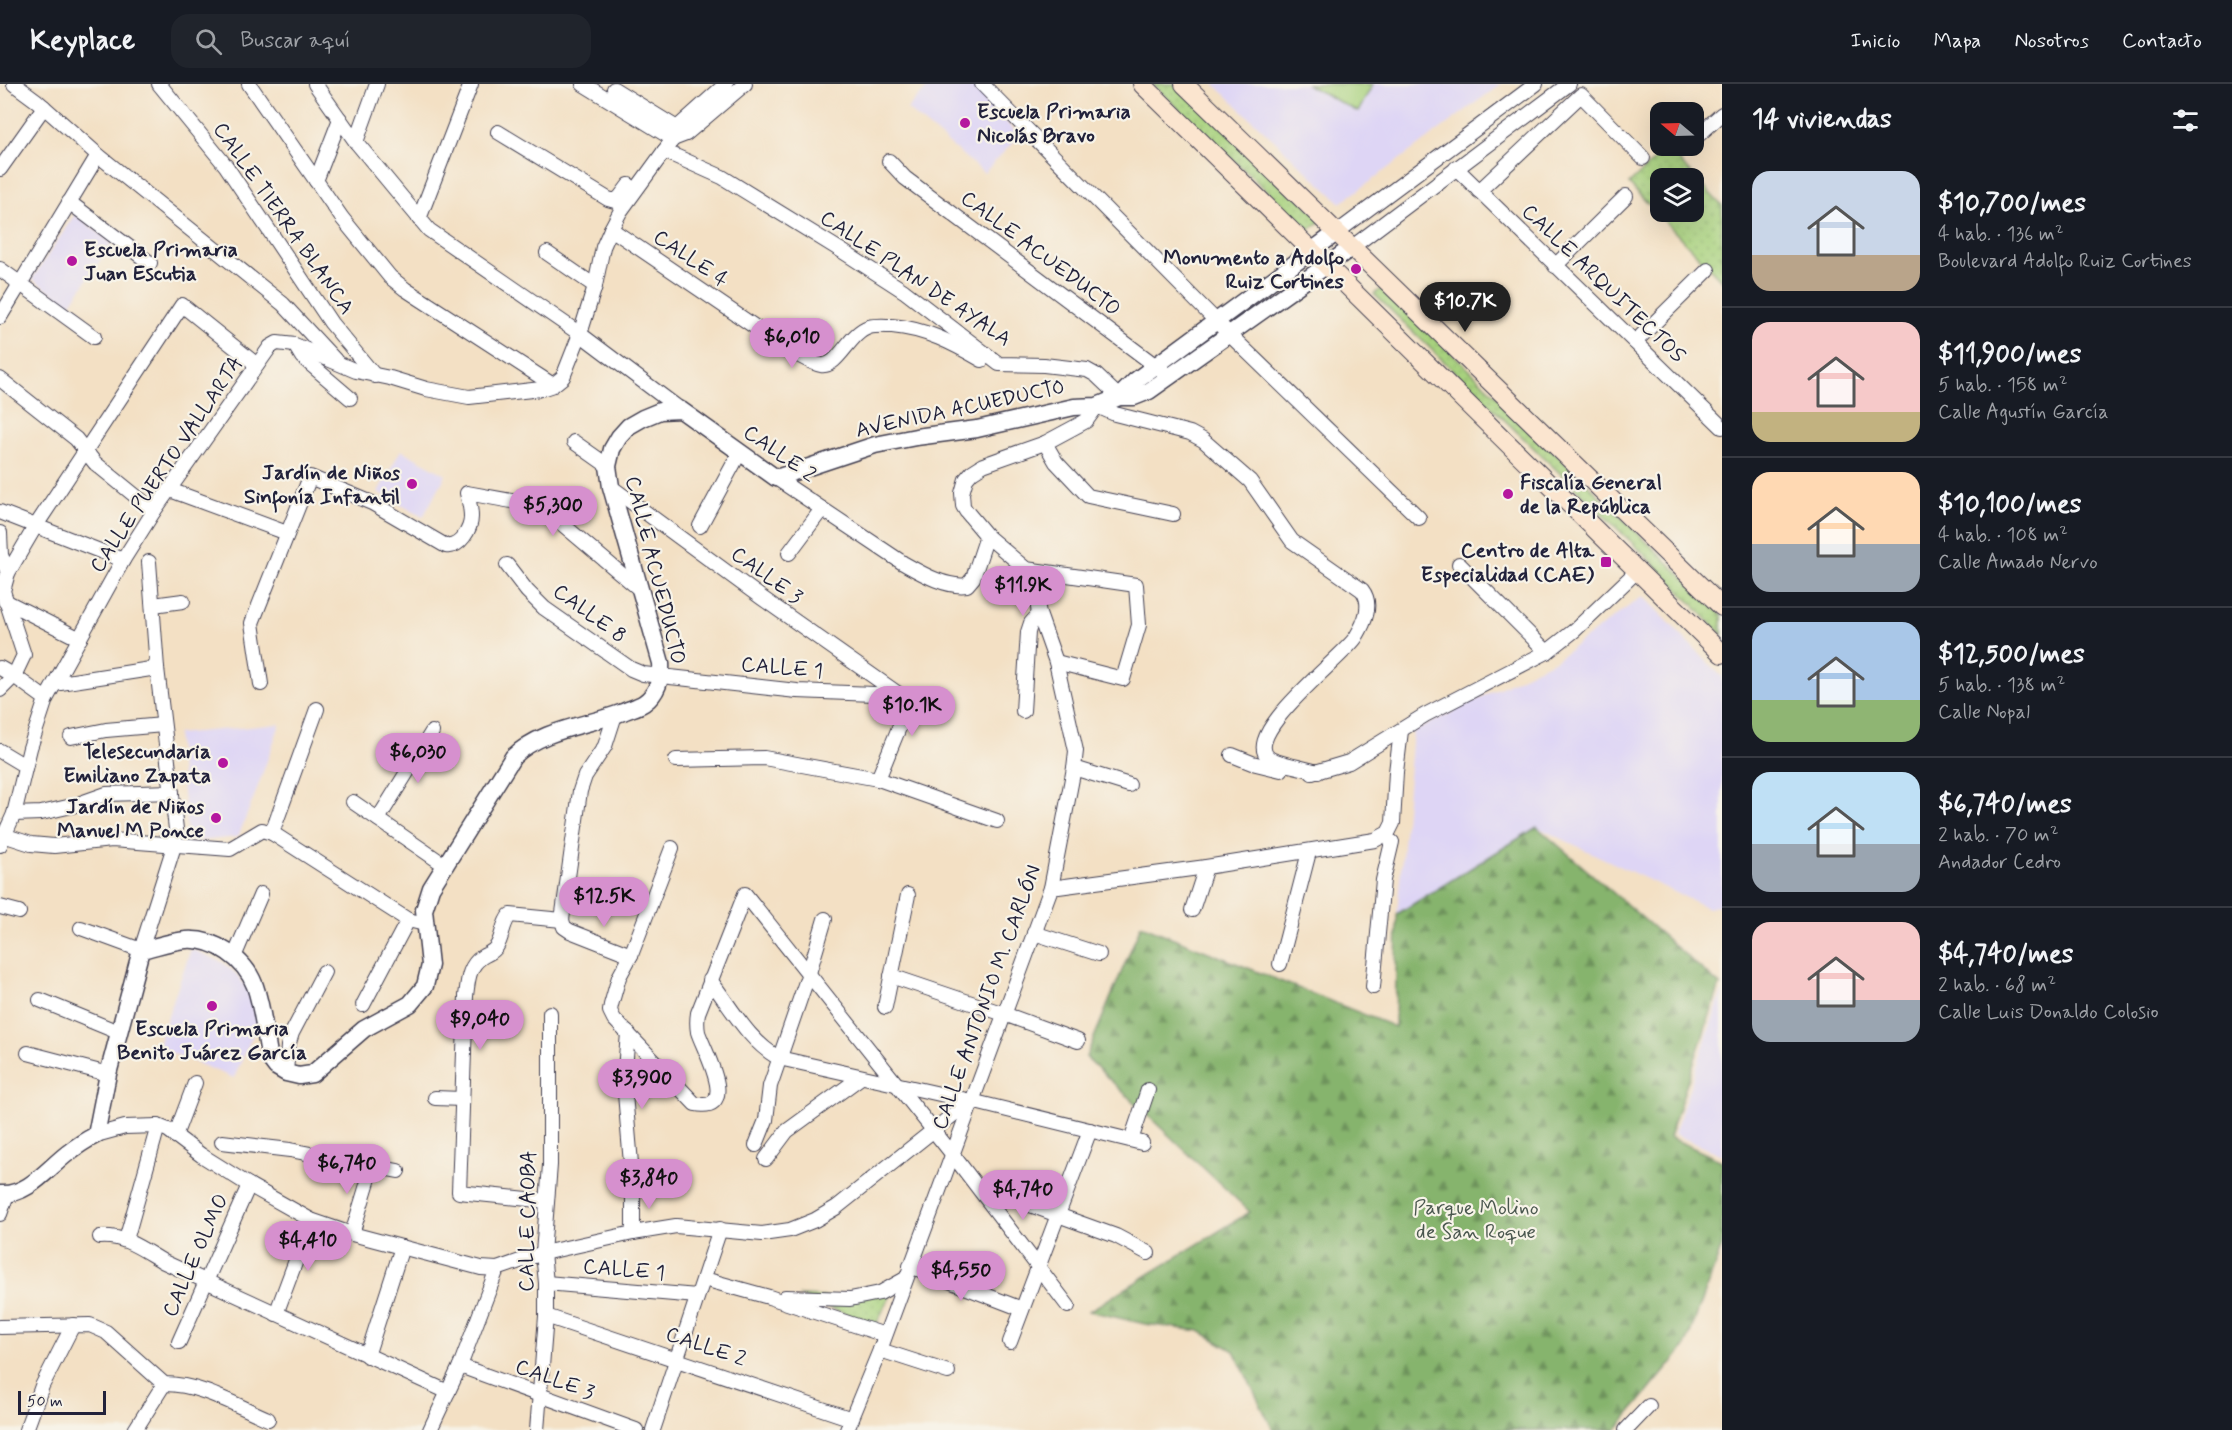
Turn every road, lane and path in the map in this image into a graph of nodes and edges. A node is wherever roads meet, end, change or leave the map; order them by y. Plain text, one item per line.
1 (14, 84) edge
2 (159, 84) edge
3 (249, 84) edge
4 (315, 84) edge
5 (377, 84) edge
6 (471, 84) edge
7 (583, 84) edge
8 (726, 84) edge
9 (745, 84) edge
10 (982, 84) edge
11 (1142, 84) edge
12 (1184, 84) edge
13 (1536, 84) edge
14 (1569, 84) edge
15 (614, 88) dead end
16 (44, 107) junction
17 (1722, 114) edge
18 (340, 119) junction
19 (1704, 130) edge
20 (498, 132) dead end
21 (675, 134) junction
22 (356, 142) junction
23 (664, 151) junction
24 (98, 155) junction
25 (1643, 158) dead end
26 (889, 161) dead end
27 (1456, 168) junction
28 (0, 169) edge
29 (649, 170) junction
30 (316, 181) junction
31 (1479, 191) junction
32 (1626, 196) dead end
33 (69, 202) junction
34 (419, 219) junction
35 (611, 229) junction
36 (1336, 233) junction
37 (1351, 248) junction
38 (1312, 250) junction
39 (547, 253) dead end
40 (150, 263) dead end
41 (1326, 266) junction
42 (1555, 266) junction
43 (0, 269) edge
44 (1708, 270) dead end
45 (19, 284) junction
46 (595, 286) junction
47 (0, 317) edge
48 (1217, 322) junction
49 (580, 334) junction
50 (1230, 335) junction
51 (94, 337) dead end
52 (1635, 342) junction
53 (295, 345) junction
54 (339, 364) junction
55 (999, 364) junction
56 (257, 365) junction
57 (1156, 366) junction
58 (375, 376) junction
59 (1170, 377) junction
60 (0, 380) edge
61 (553, 385) junction
62 (1119, 397) junction
63 (351, 398) dead end
64 (1097, 406) junction
65 (681, 410) junction
66 (1719, 419) edge
67 (574, 442) dead end
68 (1045, 443) junction
69 (85, 450) junction
70 (740, 452) junction
71 (608, 466) junction
72 (777, 478) junction
73 (611, 487) junction
74 (170, 490) junction
75 (822, 509) junction
76 (0, 512) edge
77 (154, 512) junction
78 (1173, 514) dead end
79 (1419, 518) dead end
80 (35, 526) junction
81 (700, 526) dead end
82 (0, 533) edge
83 (287, 533) junction
84 (987, 536) junction
85 (789, 553) dead end
86 (123, 560) junction
87 (149, 562) dead end
88 (1459, 564) dead end
89 (507, 565) dead end
90 (1026, 568) junction
91 (1637, 571) junction
92 (8, 573) junction
93 (638, 588) junction
94 (3, 594) edge
95 (183, 601) dead end
96 (153, 605) junction
97 (1722, 607) edge
98 (1039, 614) junction
99 (80, 639) junction
100 (1547, 652) junction
101 (1722, 654) edge
102 (1056, 662) junction
103 (0, 668) edge
104 (157, 668) junction
105 (661, 675) junction
106 (14, 676) junction
107 (54, 684) junction
108 (261, 684) dead end
109 (0, 690) edge
110 (900, 695) junction
111 (45, 699) junction
112 (317, 710) dead end
113 (1023, 711) dead end
114 (615, 715) junction
115 (164, 725) junction
116 (1401, 731) junction
117 (432, 732) dead end
118 (71, 737) dead end
119 (0, 751) edge
120 (1232, 755) dead end
121 (676, 760) dead end
122 (25, 766) junction
123 (1074, 768) junction
124 (1318, 772) junction
125 (878, 779) junction
126 (1129, 785) dead end
127 (172, 792) junction
128 (353, 802) dead end
129 (14, 814) junction
130 (378, 819) junction
131 (997, 821) dead end
132 (272, 833) junction
133 (1, 838) edge
134 (1390, 838) junction
135 (174, 846) junction
136 (672, 848) dead end
137 (1309, 852) junction
138 (446, 866) junction
139 (1206, 867) junction
140 (1051, 888) junction
141 (261, 894) dead end
142 (908, 895) dead end
143 (0, 908) edge
144 (1192, 910) dead end
145 (18, 912) dead end
146 (1388, 918) dead end
147 (825, 919) dead end
148 (408, 920) junction
149 (563, 923) junction
150 (426, 924) junction
151 (81, 928) dead end
152 (1034, 933) junction
153 (141, 950) junction
154 (1099, 954) dead end
155 (631, 955) junction
156 (234, 957) junction
157 (1280, 964) dead end
158 (324, 972) dead end
159 (809, 973) junction
160 (891, 976) junction
161 (710, 980) junction
162 (1373, 987) dead end
163 (39, 1000) dead end
164 (363, 1005) dead end
165 (885, 1007) dead end
166 (550, 1013) dead end
167 (1004, 1014) junction
168 (118, 1032) junction
169 (628, 1033) junction
170 (1078, 1041) dead end
171 (28, 1053) dead end
172 (779, 1058) junction
173 (286, 1073) junction
174 (108, 1074) junction
175 (861, 1077) junction
176 (195, 1083) dead end
177 (897, 1086) junction
178 (1148, 1090) dead end
179 (435, 1098) dead end
180 (462, 1099) junction
181 (971, 1101) junction
182 (158, 1126) junction
183 (1090, 1130) junction
184 (934, 1131) junction
185 (96, 1135) junction
186 (176, 1136) junction
187 (222, 1142) dead end
188 (756, 1145) dead end
189 (952, 1155) junction
190 (766, 1159) dead end
191 (373, 1165) junction
192 (398, 1171) dead end
193 (249, 1185) junction
194 (4, 1194) edge
195 (547, 1201) junction
196 (1030, 1205) dead end
197 (0, 1214) edge
198 (1059, 1214) junction
199 (311, 1220) junction
200 (720, 1229) junction
201 (633, 1233) junction
202 (352, 1234) junction
203 (100, 1237) dead end
204 (126, 1240) junction
205 (402, 1247) junction
206 (543, 1253) junction
207 (1148, 1253) dead end
208 (1039, 1268) junction
209 (498, 1269) junction
210 (908, 1273) junction
211 (704, 1279) junction
212 (206, 1281) junction
213 (546, 1283) junction
214 (697, 1296) junction
215 (769, 1297) junction
216 (1068, 1306) dead end
217 (1022, 1309) junction
218 (276, 1314) junction
219 (546, 1316) junction
220 (73, 1325) junction
221 (0, 1327) edge
222 (885, 1335) junction
223 (179, 1342) dead end
224 (1010, 1342) dead end
225 (880, 1350) junction
226 (368, 1356) junction
227 (676, 1359) junction
228 (460, 1366) junction
229 (948, 1372) dead end
230 (164, 1384) junction
231 (448, 1392) junction
232 (539, 1395) junction
233 (1649, 1406) dead end
234 (268, 1419) dead end
235 (850, 1425) edge
236 (26, 1430) edge
237 (135, 1430) edge
238 (430, 1430) edge
239 (537, 1430) edge
240 (636, 1430) edge
241 (653, 1430) edge
242 (1626, 1430) edge

1 - 16 street
2 - 58 street, CALLE TIERRA BLANCA
3 - 30 street
4 - 18 street, CALLE 2
5 - 22 street
6 - 34 street
7 - 21 street
8 - 21 street
9 - 21 street
10 - 48 street
11 - 38 main road
12 - 36 main road
13 - 36 street, AVENIDA ACUEDUCTO
14 - 27 street, AVENIDA ACUEDUCTO
15 - 21 street
16 - 24 street
16 - 28 street
17 - 19 street
18 - 22 street, CALLE 2
18 - 30 street
20 - 29 street
21 - 23 street
22 - 34 street, CALLE 2
23 - 29 street
23 - 55 street, CALLE PLAN DE AYALA
24 - 33 street
24 - 54 street
25 - 31 street
26 - 57 street, CALLE ACUEDUCTO
27 - 31 street, CALLE ARQUITECTOS
27 - 37 street, AVENIDA ACUEDUCTO
29 - 35 street
30 - 61 street
31 - 42 street, CALLE ARQUITECTOS
32 - 42 street
33 - 40 street
33 - 45 street
34 - 49 street, CALLE 2
35 - 46 street
35 - 55 street, CALLE 4
36 - 37 main road
36 - 38 street, AVENIDA ACUEDUCTO
37 - 41 street, AVENIDA ACUEDUCTO
37 - 97 main road
38 - 41 main road
38 - 48 street, AVENIDA ACUEDUCTO
39 - 46 street
41 - 50 street, AVENIDA ACUEDUCTO
41 - 91 main road
42 - 52 street, CALLE ARQUITECTOS
43 - 45 street
44 - 52 street
45 - 47 street
45 - 51 street
46 - 49 street
48 - 50 street
48 - 57 street, AVENIDA ACUEDUCTO
49 - 61 street
49 - 65 street, CALLE 2
50 - 59 street, AVENIDA ACUEDUCTO
50 - 79 street
52 - 66 street, CALLE ARQUITECTOS
53 - 54 street
53 - 56 street, CALLE PUERTO VALLARTA
53 - 63 street
54 - 58 street
55 - 62 street, CALLE PLAN DE AYALA
56 - 69 street
56 - 74 street, CALLE PUERTO VALLARTA
57 - 59 street, CALLE ACUEDUCTO
57 - 62 street, AVENIDA ACUEDUCTO
58 - 61 street
59 - 62 street, AVENIDA ACUEDUCTO
60 - 69 street
62 - 64 street, AVENIDA ACUEDUCTO
64 - 68 street
64 - 72 street, AVENIDA ACUEDUCTO
64 - 124 street
65 - 70 street, CALLE 2
65 - 71 street, CALLE ACUEDUCTO
67 - 71 street
68 - 78 street
68 - 84 street
69 - 77 street
69 - 80 street
70 - 72 street, CALLE 2
70 - 81 street
71 - 73 street, CALLE ACUEDUCTO
72 - 75 street, CALLE 2
73 - 93 street, CALLE ACUEDUCTO
73 - 110 street, CALLE 3
74 - 77 street, CALLE PUERTO VALLARTA
74 - 83 street
75 - 84 street, CALLE 2
75 - 85 street
76 - 80 street
77 - 86 street, CALLE PUERTO VALLARTA
80 - 86 street
80 - 92 street
82 - 92 street
83 - 93 street
83 - 108 street
84 - 90 street
86 - 99 street, CALLE PUERTO VALLARTA
87 - 96 street
88 - 100 street
89 - 105 street, CALLE 8
90 - 98 street, CALLE ANTONIO M. CARLÓN
90 - 102 street
91 - 100 street
91 - 101 main road
92 - 94 street
93 - 105 street, CALLE ACUEDUCTO
94 - 99 street
94 - 106 street
95 - 96 street
96 - 104 street
98 - 102 street, CALLE ANTONIO M. CARLÓN
98 - 113 street
99 - 107 street, CALLE PUERTO VALLARTA
100 - 116 street
102 - 123 street, CALLE ANTONIO M. CARLÓN
103 - 106 street
104 - 107 street
104 - 115 street
105 - 110 street, CALLE 1
105 - 114 street, CALLE ACUEDUCTO
106 - 109 street
106 - 111 street
107 - 111 street, CALLE PUERTO VALLARTA
110 - 125 street
111 - 122 street, CALLE PUERTO VALLARTA
112 - 132 street
114 - 138 street, CALLE ACUEDUCTO
114 - 149 street
115 - 118 street
115 - 127 street
116 - 124 street
116 - 134 street
117 - 130 street
119 - 122 street
120 - 124 street
121 - 125 street
122 - 129 street, CALLE PUERTO VALLARTA
123 - 126 street
123 - 140 street, CALLE ANTONIO M. CARLÓN
125 - 131 street
127 - 129 street
127 - 135 street
128 - 130 street
129 - 133 street, CALLE PUERTO VALLARTA
130 - 138 street
132 - 135 street
132 - 148 street
133 - 135 street
134 - 137 street
134 - 146 street
134 - 162 street
135 - 153 street
136 - 155 street
137 - 139 street
137 - 157 street
138 - 150 street, CALLE ACUEDUCTO
139 - 140 street
139 - 144 street
140 - 152 street, CALLE ANTONIO M. CARLÓN
141 - 156 street
142 - 160 street
143 - 145 street
147 - 159 street
148 - 150 street
148 - 164 street
149 - 155 street
149 - 180 street
150 - 173 street, CALLE ACUEDUCTO
151 - 153 street
152 - 154 street
152 - 167 street, CALLE ANTONIO M. CARLÓN
153 - 156 street
153 - 168 street
155 - 169 street
156 - 173 street
158 - 173 street
159 - 161 street
159 - 172 street
159 - 177 street
160 - 165 street
160 - 167 street
161 - 169 street
161 - 172 street
163 - 168 street
166 - 195 street, CALLE CAOBA
167 - 170 street
167 - 181 street, CALLE ANTONIO M. CARLÓN
168 - 174 street
169 - 201 street
171 - 174 street
172 - 175 street
172 - 188 street
174 - 185 street
175 - 177 street
175 - 190 street
176 - 186 street
177 - 181 street
177 - 184 street
178 - 183 street
179 - 180 street
180 - 195 street
181 - 183 street
181 - 184 street
181 - 189 street, CALLE ANTONIO M. CARLÓN
182 - 185 street
182 - 186 street
182 - 204 street
183 - 198 street
184 - 189 street
184 - 200 street
185 - 194 street
186 - 193 street
187 - 191 street
189 - 208 street
189 - 210 street, CALLE ANTONIO M. CARLÓN
191 - 192 street
191 - 202 street
193 - 199 street
193 - 212 street, CALLE OLMO
194 - 197 street
195 - 206 street, CALLE CAOBA
196 - 198 street
198 - 207 street
198 - 208 street
199 - 202 street
199 - 218 street
200 - 201 street
200 - 211 street
201 - 206 street
202 - 205 street
203 - 204 street
204 - 212 street
205 - 209 street
205 - 226 street
206 - 209 street
206 - 213 street, CALLE CAOBA
208 - 216 street
208 - 217 street
209 - 228 street
210 - 215 street
210 - 217 street
210 - 222 street, CALLE ANTONIO M. CARLÓN
211 - 214 street
211 - 215 street
212 - 218 street
212 - 223 street, CALLE OLMO
213 - 214 street, CALLE 1
213 - 219 street, CALLE CAOBA
214 - 227 street
215 - 222 street
217 - 224 street
218 - 226 street
219 - 227 street, CALLE 2
219 - 232 street, CALLE CAOBA
220 - 221 street
220 - 230 street
220 - 236 street
222 - 225 street, CALLE ANTONIO M. CARLÓN
225 - 229 street
225 - 235 street, CALLE ANTONIO M. CARLÓN
226 - 231 street
227 - 235 street, CALLE 2
227 - 241 street
228 - 231 street
228 - 232 street, CALLE 3
230 - 234 street
230 - 237 street
231 - 238 street
232 - 239 street, CALLE CAOBA
232 - 240 street, CALLE 3
233 - 242 street

